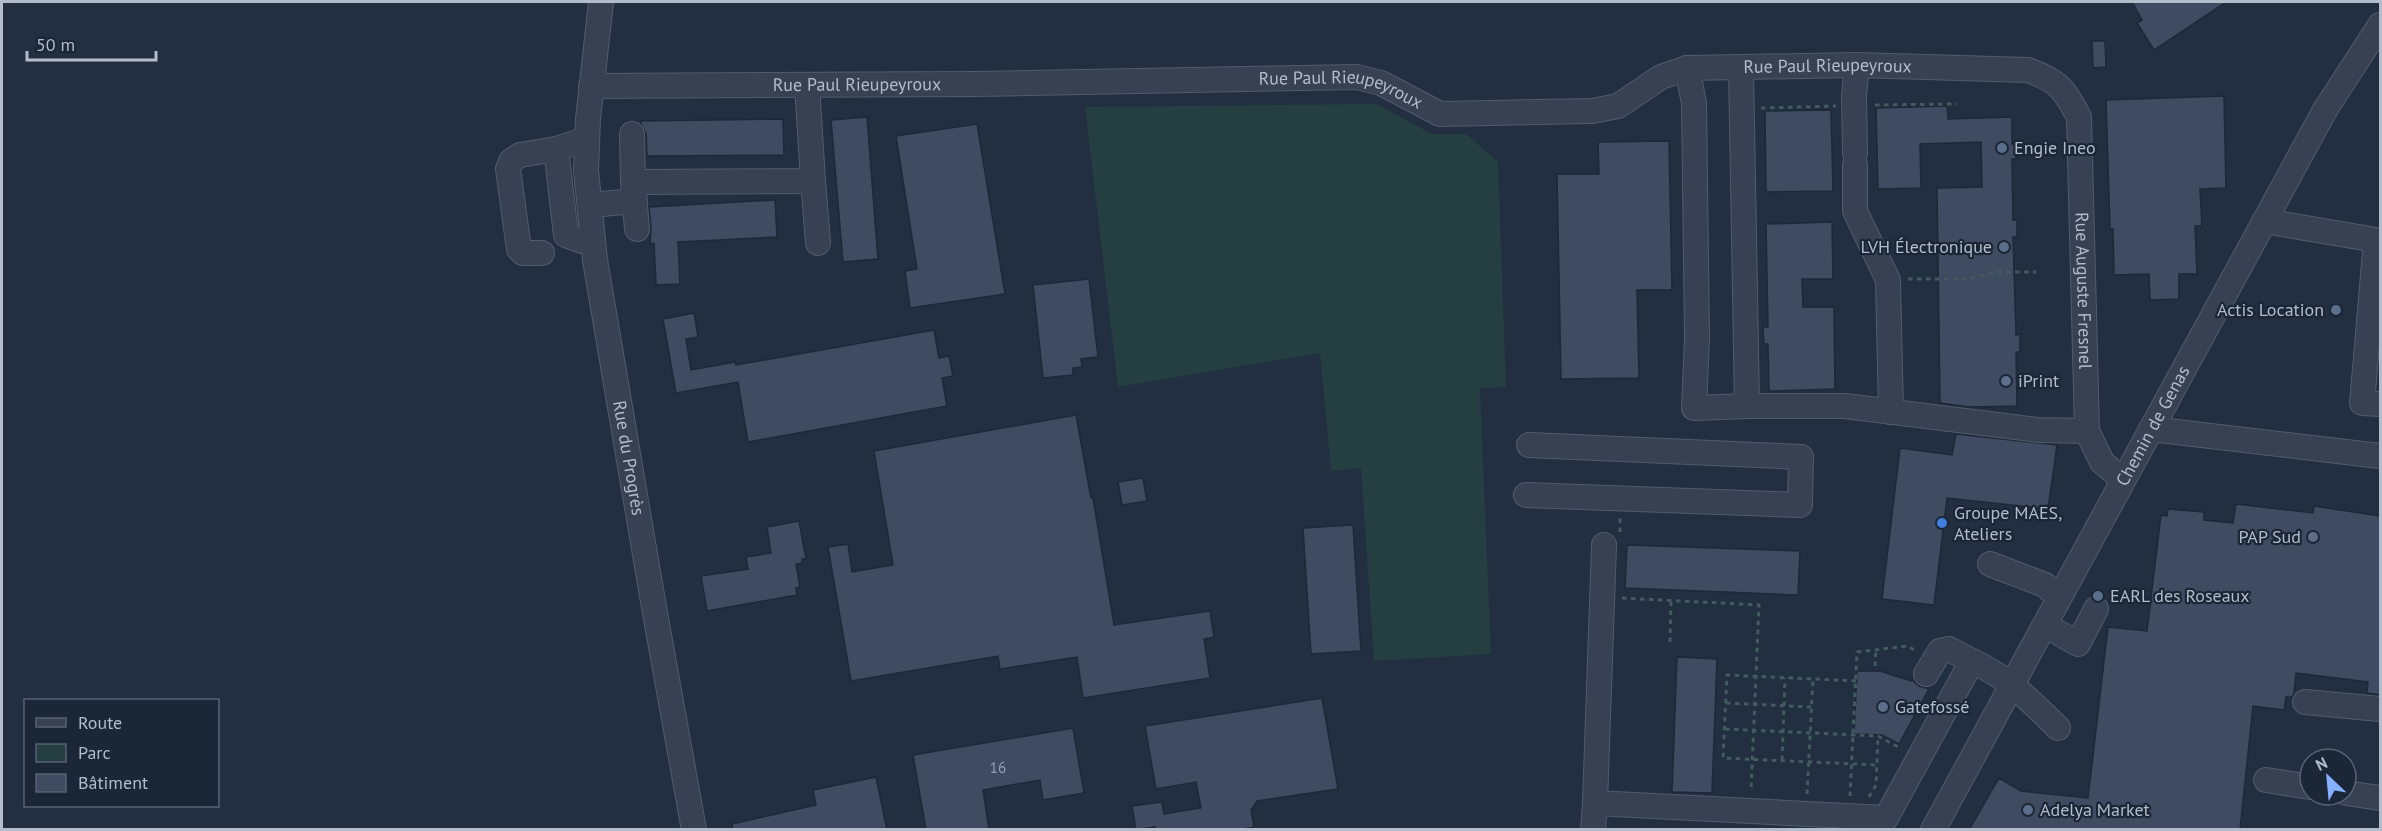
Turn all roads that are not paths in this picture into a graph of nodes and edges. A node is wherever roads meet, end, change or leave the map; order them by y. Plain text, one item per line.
1 (601, 2) edge
2 (2380, 25) edge
3 (1857, 65) junction
4 (1741, 67) junction
5 (1686, 68) junction
6 (807, 85) junction
7 (591, 86) junction
8 (2066, 93) joint
9 (632, 134) dead end
10 (587, 139) junction
11 (556, 149) junction
12 (813, 181) junction
13 (634, 191) junction
14 (590, 205) junction
15 (2264, 221) junction
16 (637, 229) dead end
17 (593, 239) junction
18 (2378, 240) edge
19 (819, 243) dead end
20 (542, 253) dead end
21 (2380, 405) edge
22 (1747, 406) junction
23 (1892, 412) junction
24 (2151, 429) junction
25 (2087, 431) junction
26 (1528, 445) dead end
27 (2380, 456) edge
28 (2123, 480) junction
29 (1526, 495) dead end
30 (1604, 545) dead end
31 (1990, 564) dead end
32 (2059, 598) junction
33 (2097, 609) dead end
34 (2044, 625) junction
35 (1972, 661) junction
36 (1930, 667) road end
37 (2013, 684) junction
38 (2305, 702) dead end
39 (2380, 709) edge
40 (2058, 728) dead end
41 (2266, 780) dead end
42 (2298, 785) edge
43 (2358, 795) edge
44 (2380, 798) edge
45 (1595, 804) junction
46 (1791, 818) edge
47 (694, 830) edge
48 (1593, 830) edge
49 (1933, 830) edge

1 - 7 street, Rue du Progrès
2 - 15 street, Chemin de Genas
3 - 4 street, Rue Paul Rieupeyroux
3 - 8 street, Rue Paul Rieupeyroux
3 - 23 street
4 - 5 street, Rue Paul Rieupeyroux
4 - 22 street
5 - 6 street, Rue Paul Rieupeyroux
5 - 22 street
6 - 7 street, Rue Paul Rieupeyroux
6 - 12 street
7 - 10 street, Rue du Progrès
8 - 25 street, Rue Auguste Fresnel
9 - 13 street
10 - 11 street
10 - 14 street, Rue du Progrès
11 - 17 street
11 - 20 street
12 - 13 street
12 - 19 street
13 - 14 street
13 - 16 street
14 - 17 street, Rue du Progrès
15 - 18 street
15 - 24 street, Chemin de Genas
17 - 47 street, Rue du Progrès
18 - 21 street
22 - 23 street
23 - 25 street
24 - 27 street
24 - 28 street, Chemin de Genas
25 - 28 street, Rue Auguste Fresnel
26 - 29 street
28 - 32 street, Chemin de Genas
30 - 45 street
31 - 32 street
32 - 34 street, Chemin de Genas
33 - 34 street
34 - 37 street, Chemin de Genas
35 - 36 street
35 - 37 street
35 - 46 street
37 - 40 street
37 - 49 street, Chemin de Genas
38 - 39 street
41 - 42 street
43 - 44 street
45 - 46 street
45 - 48 street

